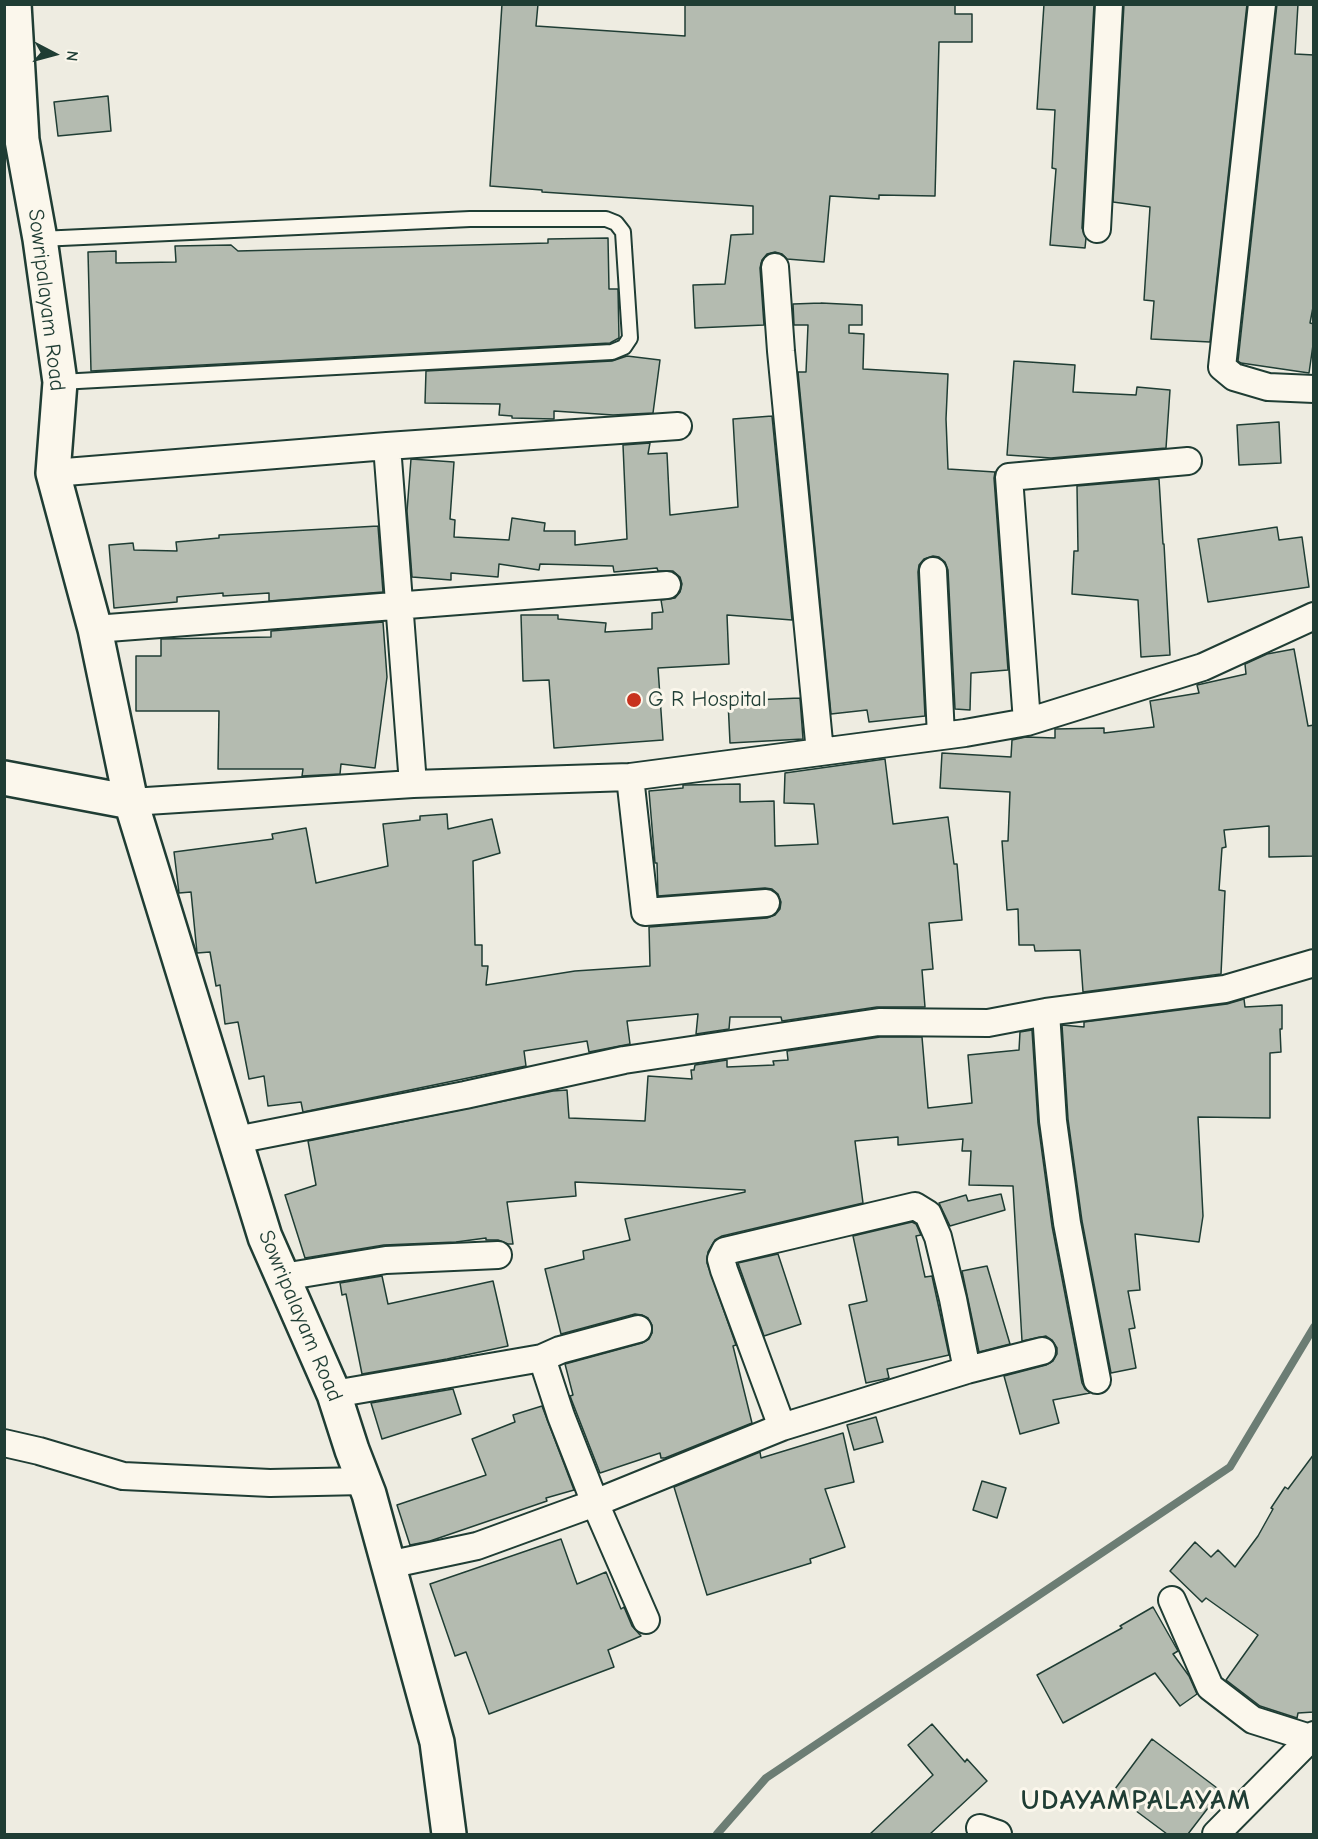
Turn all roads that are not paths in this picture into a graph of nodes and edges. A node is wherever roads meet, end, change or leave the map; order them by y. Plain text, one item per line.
1 (14, 4) edge
2 (1109, 4) edge
3 (1262, 4) edge
4 (1097, 229) dead end
5 (40, 239) junction
6 (775, 267) dead end
7 (60, 382) junction
8 (1314, 389) edge
9 (678, 426) dead end
10 (387, 446) junction
11 (1188, 461) dead end
12 (53, 473) junction
13 (933, 571) dead end
14 (667, 585) dead end
15 (400, 605) junction
16 (1314, 616) edge
17 (95, 629) junction
18 (1027, 722) junction
19 (941, 736) junction
20 (820, 752) junction
21 (630, 777) junction
22 (4, 778) edge
23 (413, 784) junction
24 (131, 802) junction
25 (766, 903) dead end
26 (1314, 963) edge
27 (1046, 1012) junction
28 (236, 1140) junction
29 (498, 1254) dead end
30 (283, 1277) junction
31 (638, 1329) dead end
32 (1042, 1351) dead end
33 (542, 1358) junction
34 (967, 1370) junction
35 (1097, 1380) dead end
36 (334, 1394) junction
37 (782, 1427) junction
38 (4, 1443) edge
39 (364, 1481) junction
40 (595, 1503) junction
41 (388, 1565) junction
42 (1172, 1600) dead end
43 (646, 1620) dead end
44 (1312, 1736) edge
45 (449, 1834) edge
46 (1216, 1834) edge

1 - 5 street, Sowripalayam Road
2 - 4 street
3 - 8 street
5 - 7 street, Sowripalayam Road
5 - 7 lane
6 - 20 street
7 - 12 street, Sowripalayam Road
9 - 10 street
10 - 12 street
10 - 15 street
11 - 18 street
12 - 17 street, Sowripalayam Road
13 - 19 street
14 - 15 street
15 - 17 street
15 - 23 street
16 - 18 street
17 - 24 street, Sowripalayam Road
18 - 19 street
19 - 20 street
20 - 21 street
21 - 23 street
21 - 25 street
22 - 24 street
23 - 24 street
24 - 28 street, Sowripalayam Road
26 - 27 street
27 - 28 street
27 - 35 street
28 - 30 street, Sowripalayam Road
29 - 30 street
30 - 36 street, Sowripalayam Road
31 - 33 street
32 - 34 street
33 - 36 street
33 - 40 street
34 - 37 street
34 - 37 street
36 - 39 street, Sowripalayam Road
37 - 40 street
38 - 39 street
39 - 41 street, Sowripalayam Road
40 - 41 street
40 - 43 street
41 - 45 street, Sowripalayam Road
42 - 44 street
44 - 46 street

